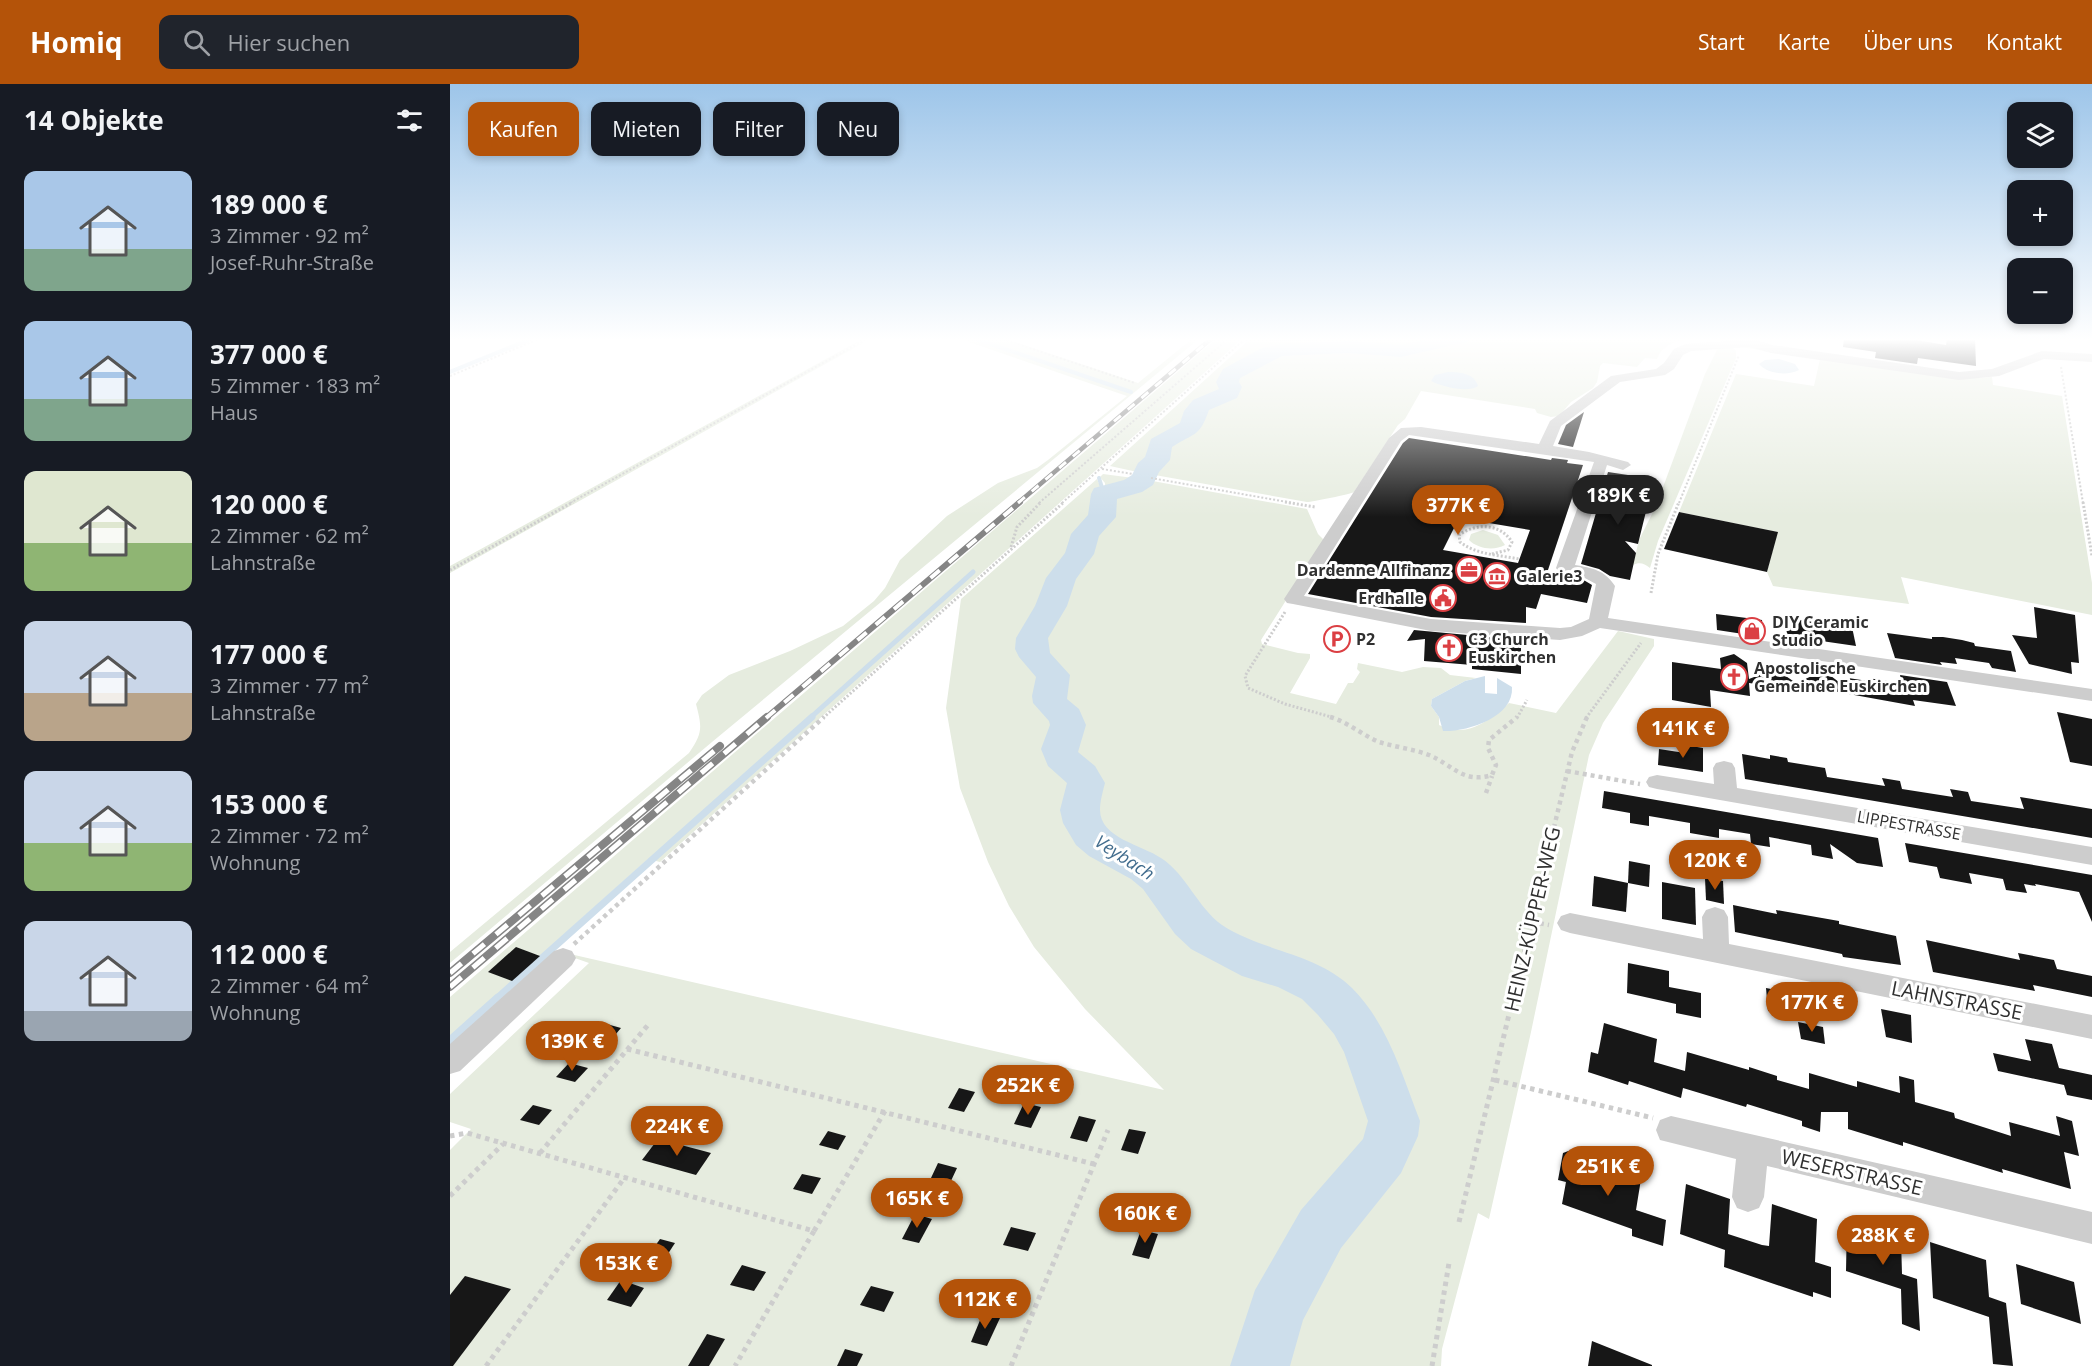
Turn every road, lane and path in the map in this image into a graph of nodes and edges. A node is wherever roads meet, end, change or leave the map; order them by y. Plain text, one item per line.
1 (760, 398) edge
2 (1161, 398) edge
3 (1180, 398) edge
4 (1590, 398) edge
5 (1722, 398) edge
6 (2067, 398) edge
7 (1535, 452) junction
8 (1602, 459) junction
9 (1623, 465) dead end
10 (1102, 469) junction
11 (1133, 474) dead end
12 (1151, 478) dead end
13 (1315, 507) dead end
14 (1011, 547) junction
15 (1492, 554) junction
16 (2092, 556) edge
17 (1519, 559) dead end
18 (450, 570) edge
19 (1651, 593) dead end
20 (1293, 599) junction
21 (1598, 622) junction
22 (1646, 632) junction
23 (2092, 695) edge
24 (1527, 700) dead end
25 (1724, 768) dead end
26 (1567, 771) junction
27 (1492, 776) junction
28 (1654, 784) joint
29 (1486, 793) dead end
30 (1726, 794) junction
31 (2092, 856) edge
32 (1715, 917) dead end
33 (1570, 922) dead end
34 (1716, 952) junction
35 (563, 958) joint
36 (648, 1025) dead end
37 (2092, 1027) edge
38 (627, 1049) junction
39 (450, 1062) edge
40 (1495, 1080) junction
41 (885, 1111) junction
42 (1108, 1130) dead end
43 (1671, 1130) joint
44 (450, 1136) edge
45 (503, 1144) junction
46 (1753, 1149) junction
47 (540, 1153) junction
48 (1094, 1164) junction
49 (625, 1177) junction
50 (450, 1196) edge
51 (1748, 1197) dead end
52 (1459, 1222) dead end
53 (2092, 1228) edge
54 (814, 1231) junction
55 (1449, 1263) dead end
56 (486, 1366) edge
57 (735, 1366) edge
58 (1011, 1366) edge
59 (1432, 1366) edge

1 - 18 path
2 - 14 path
3 - 10 path
4 - 7 street
5 - 19 path
6 - 16 path
7 - 8 street
7 - 20 street
8 - 9 street
8 - 21 street
10 - 11 path
10 - 14 path
12 - 13 path
14 - 35 path
15 - 15 path
15 - 17 path
20 - 21 street
20 - 27 path
21 - 22 street
22 - 23 street
22 - 26 path, HEINZ-KÜPPER-WEG
24 - 27 path
25 - 30 street
26 - 28 path
26 - 40 path, HEINZ-KÜPPER-WEG
27 - 29 path
28 - 30 street, LIPPESTRASSE
30 - 31 street, LIPPESTRASSE
32 - 34 street
33 - 34 street, LAHNSTRASSE
34 - 37 street, LAHNSTRASSE
35 - 39 street
36 - 38 path
38 - 41 path
38 - 47 path
40 - 43 path
40 - 52 path, HEINZ-KÜPPER-WEG
41 - 48 path
41 - 54 path
42 - 48 path
43 - 46 street, WESERSTRASSE
44 - 45 path
45 - 47 path
45 - 50 path
46 - 51 street
46 - 53 street, WESERSTRASSE
47 - 49 path
48 - 58 path
49 - 54 path
49 - 56 path
54 - 57 path
55 - 59 path

